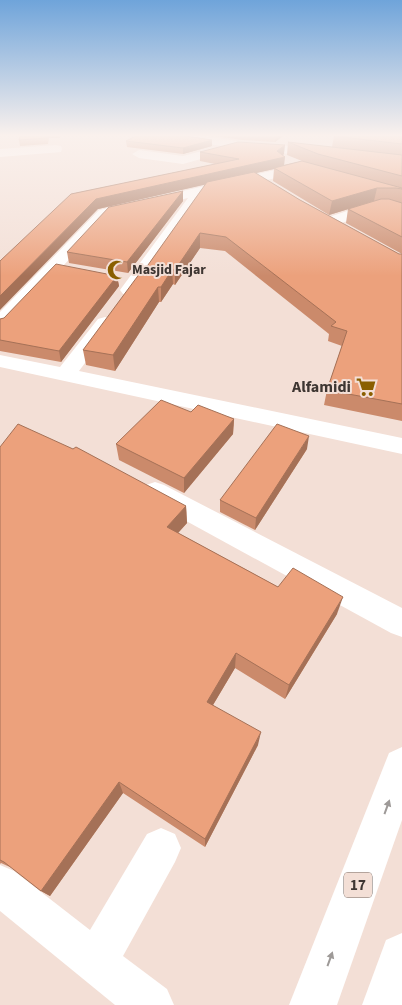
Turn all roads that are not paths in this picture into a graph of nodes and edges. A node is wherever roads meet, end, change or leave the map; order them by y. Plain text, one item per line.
1 (244, 183) edge
2 (263, 183) edge
3 (274, 190) edge
4 (200, 192) junction
5 (382, 192) edge
6 (402, 197) edge
7 (116, 209) junction
8 (402, 212) edge
9 (312, 214) edge
10 (182, 218) junction
11 (329, 222) junction
12 (345, 232) edge
13 (52, 267) junction
14 (71, 270) edge
15 (117, 278) edge
16 (136, 282) junction
17 (0, 323) edge
18 (0, 361) edge
19 (66, 374) junction
20 (402, 446) edge
21 (137, 482) edge
22 (402, 623) edge
23 (402, 766) edge
24 (161, 848) dead end
25 (0, 885) edge
26 (402, 956) edge
27 (95, 962) junction
28 (151, 1005) edge
29 (314, 1005) edge
30 (386, 1005) edge

1 - 4 street
2 - 3 street
4 - 7 street
4 - 10 street
5 - 6 street
7 - 10 street
7 - 13 street
8 - 11 street
9 - 11 street
10 - 16 street
11 - 12 street
13 - 14 street
13 - 17 street
15 - 16 street
16 - 19 street
18 - 19 street
19 - 20 street
21 - 22 street
29 -> 23 highway, 17
24 - 27 street
25 - 27 street
26 - 30 highway
27 - 28 street

